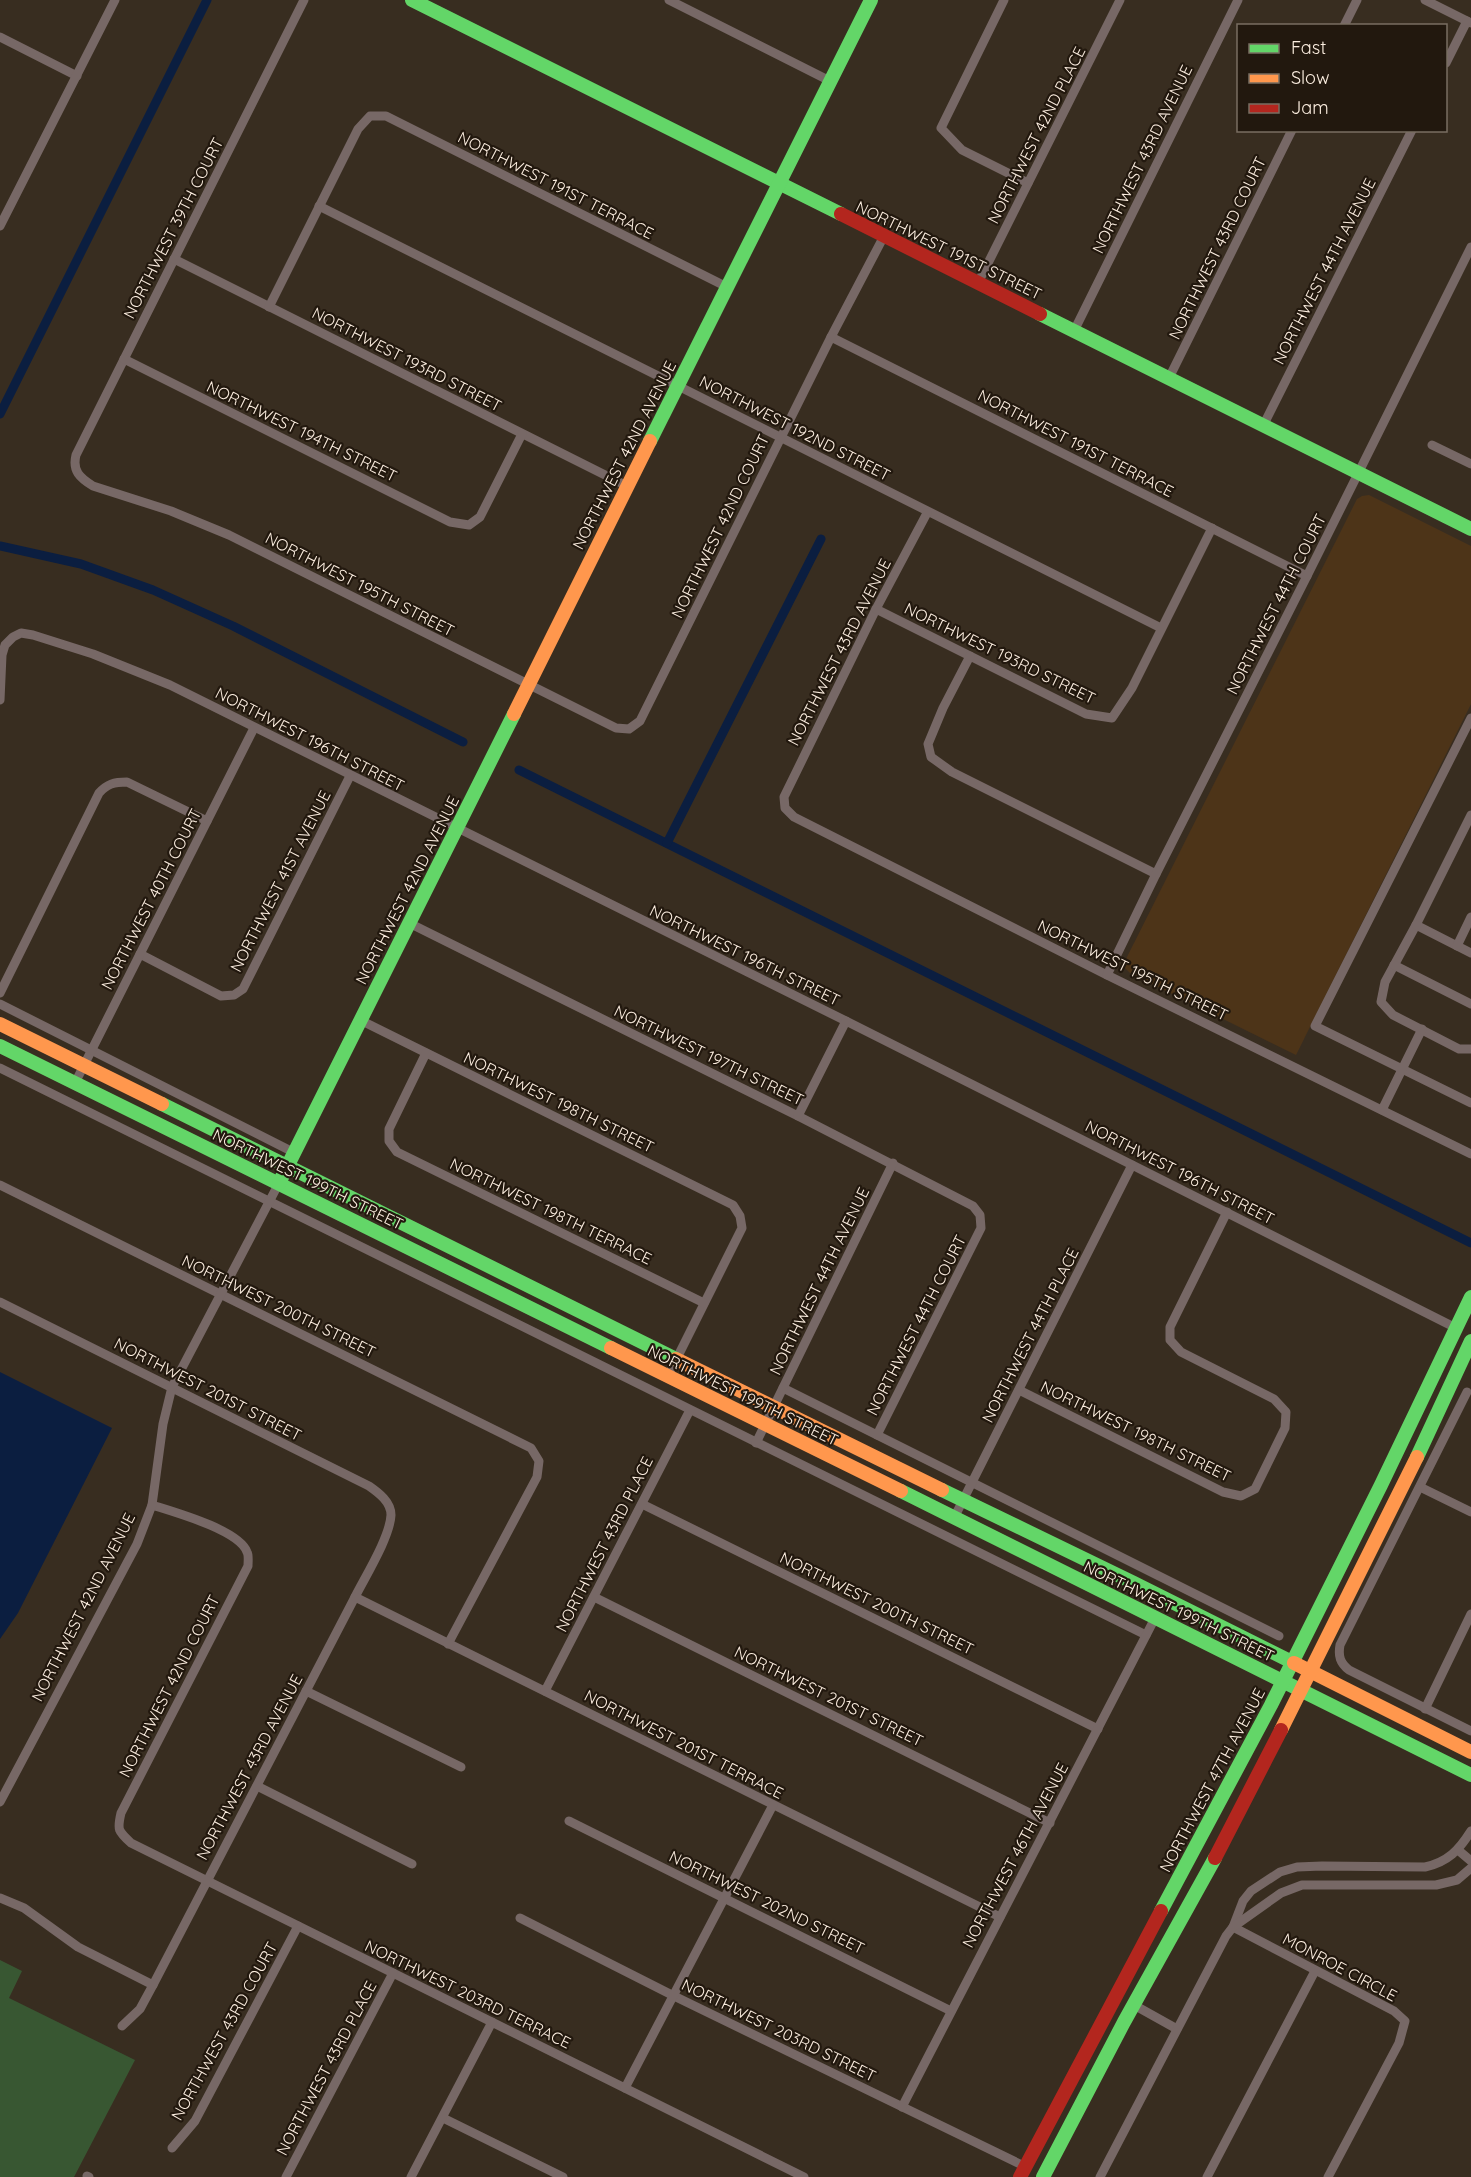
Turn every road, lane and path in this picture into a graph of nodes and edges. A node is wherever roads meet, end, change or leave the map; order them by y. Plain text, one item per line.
1 (115, 0) edge
2 (304, 0) edge
3 (412, 0) edge
4 (669, 0) edge
5 (871, 0) edge
6 (1004, 0) edge
7 (1120, 0) edge
8 (1238, 0) edge
9 (1357, 0) edge
10 (1425, 0) edge
11 (1469, 22) edge
12 (1345, 24) edge
13 (0, 37) edge
14 (1447, 61) edge
15 (77, 76) junction
16 (830, 81) junction
17 (1291, 132) edge
18 (1411, 132) edge
19 (1028, 183) junction
20 (779, 184) junction
21 (319, 206) junction
22 (0, 226) edge
23 (884, 236) junction
24 (1471, 246) edge
25 (174, 259) junction
26 (1468, 259) edge
27 (978, 284) junction
28 (727, 287) junction
29 (269, 307) junction
30 (1074, 331) junction
31 (831, 337) junction
32 (124, 359) junction
33 (1168, 378) junction
34 (678, 386) junction
35 (1263, 426) junction
36 (522, 434) junction
37 (781, 437) junction
38 (1432, 445) dead end
39 (1471, 464) edge
40 (76, 471) joint
41 (1358, 473) junction
42 (627, 486) junction
43 (927, 513) junction
44 (1212, 528) junction
45 (1471, 529) edge
46 (1307, 576) junction
47 (876, 609) junction
48 (1161, 628) junction
49 (970, 656) junction
50 (527, 684) junction
51 (0, 700) edge
52 (1471, 718) edge
53 (254, 728) junction
54 (629, 729) joint
55 (1468, 733) edge
56 (350, 776) junction
57 (785, 808) joint
58 (1471, 815) edge
59 (207, 821) junction
60 (457, 829) junction
61 (1156, 874) junction
62 (1471, 917) edge
63 (409, 923) junction
64 (1416, 925) junction
65 (1457, 946) junction
66 (1471, 953) edge
67 (140, 954) junction
68 (1395, 963) junction
69 (1107, 975) junction
70 (0, 993) edge
71 (0, 1004) edge
72 (1471, 1004) edge
73 (360, 1020) junction
74 (846, 1021) junction
75 (0, 1024) edge
76 (1422, 1029) junction
77 (0, 1046) edge
78 (92, 1049) junction
79 (1471, 1049) edge
80 (426, 1053) junction
81 (84, 1065) junction
82 (0, 1068) edge
83 (1402, 1069) junction
84 (75, 1083) junction
85 (1471, 1103) edge
86 (1382, 1110) junction
87 (798, 1116) junction
88 (295, 1152) junction
89 (1471, 1154) edge
90 (893, 1164) junction
91 (1132, 1165) junction
92 (288, 1166) junction
93 (279, 1184) junction
94 (0, 1185) edge
95 (270, 1202) junction
96 (1227, 1212) junction
97 (981, 1228) joint
98 (221, 1293) junction
99 (1471, 1298) edge
100 (0, 1302) edge
101 (704, 1303) junction
102 (1456, 1328) junction
103 (1471, 1341) edge
104 (1442, 1357) junction
105 (676, 1359) junction
106 (668, 1376) junction
107 (1450, 1383) junction
108 (172, 1387) junction
109 (783, 1388) junction
110 (1019, 1390) junction
111 (1469, 1393) edge
112 (774, 1407) junction
113 (690, 1410) junction
114 (765, 1425) junction
115 (877, 1435) junction
116 (756, 1443) junction
117 (971, 1484) junction
118 (1420, 1487) junction
119 (963, 1501) junction
120 (642, 1504) junction
121 (152, 1505) junction
122 (1471, 1512) edge
123 (391, 1514) joint
124 (954, 1518) junction
125 (355, 1597) junction
126 (594, 1597) junction
127 (1471, 1614) edge
128 (1155, 1618) junction
129 (1146, 1635) junction
130 (1279, 1636) dead end
131 (448, 1644) junction
132 (1292, 1662) junction
133 (1310, 1671) junction
134 (1282, 1680) junction
135 (306, 1691) junction
136 (545, 1691) junction
137 (1301, 1691) junction
138 (1425, 1708) junction
139 (1098, 1729) junction
140 (1471, 1731) edge
141 (1471, 1752) edge
142 (461, 1767) dead end
143 (1471, 1775) edge
144 (256, 1786) junction
145 (0, 1802) edge
146 (773, 1805) junction
147 (570, 1821) dead end
148 (1050, 1823) junction
149 (1471, 1831) edge
150 (121, 1834) joint
151 (1458, 1850) junction
152 (1471, 1861) edge
153 (412, 1864) dead end
154 (1322, 1866) junction
155 (1471, 1868) edge
156 (207, 1881) junction
157 (1323, 1884) junction
158 (0, 1898) edge
159 (725, 1898) junction
160 (1000, 1917) junction
161 (520, 1918) dead end
162 (1156, 1922) junction
163 (298, 1926) junction
164 (1233, 1927) junction
165 (1161, 1956) junction
166 (1315, 1971) junction
167 (393, 1973) junction
168 (153, 1984) junction
169 (674, 1996) junction
170 (1134, 2005) junction
171 (951, 2011) junction
172 (492, 2022) junction
173 (122, 2026) dead end
174 (1177, 2029) junction
175 (625, 2088) junction
176 (902, 2107) junction
177 (443, 2118) junction
178 (172, 2148) dead end
179 (1051, 2162) junction
180 (543, 2167) junction
181 (1023, 2172) edge
182 (286, 2177) edge
183 (411, 2177) edge
184 (538, 2177) edge
185 (563, 2177) edge
186 (804, 2177) edge
187 (1043, 2177) edge
188 (1100, 2177) edge
189 (1207, 2177) edge
190 (1328, 2177) edge

1 - 15 street
2 - 25 street, NORTHWEST 39TH COURT
3 - 20 main road, NORTHWEST 191ST STREET
4 - 16 street
5 - 16 main road, NORTHWEST 42ND AVENUE
6 - 19 street
7 - 19 street, NORTHWEST 42ND PLACE
8 - 30 street, NORTHWEST 43RD AVENUE
9 - 12 street
10 - 11 street
11 - 14 street
13 - 15 street
15 - 22 street
16 - 20 main road, NORTHWEST 42ND AVENUE
17 - 33 street, NORTHWEST 43RD COURT
18 - 35 street, NORTHWEST 44TH AVENUE
19 - 27 street, NORTHWEST 42ND PLACE
20 - 23 main road, NORTHWEST 191ST STREET
20 - 28 main road, NORTHWEST 42ND AVENUE
21 - 28 street, NORTHWEST 191ST TERRACE
21 - 29 street
21 - 34 street, NORTHWEST 192ND STREET
23 - 27 main road, NORTHWEST 191ST STREET
23 - 31 street, NORTHWEST 42ND COURT
24 - 26 street, NORTHWEST 44TH COURT
25 - 29 street, NORTHWEST 193RD STREET
25 - 32 street, NORTHWEST 39TH COURT
26 - 41 street, NORTHWEST 44TH COURT
27 - 30 main road, NORTHWEST 191ST STREET
28 - 34 main road, NORTHWEST 42ND AVENUE
29 - 36 street, NORTHWEST 193RD STREET
30 - 33 main road, NORTHWEST 191ST STREET
31 - 37 street, NORTHWEST 42ND COURT
31 - 44 street, NORTHWEST 191ST TERRACE
32 - 36 street, NORTHWEST 194TH STREET
32 - 40 street, NORTHWEST 39TH COURT
33 - 35 main road, NORTHWEST 191ST STREET
34 - 37 street, NORTHWEST 192ND STREET
34 - 42 main road, NORTHWEST 42ND AVENUE
35 - 41 main road, NORTHWEST 191ST STREET
36 - 42 street, NORTHWEST 193RD STREET
37 - 43 street, NORTHWEST 192ND STREET
37 - 54 street, NORTHWEST 42ND COURT
38 - 39 street
40 - 50 street, NORTHWEST 195TH STREET
41 - 45 main road, NORTHWEST 191ST STREET
41 - 46 street, NORTHWEST 44TH COURT
42 - 50 main road, NORTHWEST 42ND AVENUE
43 - 47 street, NORTHWEST 43RD AVENUE
43 - 48 street, NORTHWEST 192ND STREET
44 - 46 street, NORTHWEST 191ST TERRACE
44 - 48 street
46 - 61 street, NORTHWEST 44TH COURT
47 - 49 street, NORTHWEST 193RD STREET
47 - 57 street, NORTHWEST 43RD AVENUE
48 - 49 street, NORTHWEST 193RD STREET
49 - 61 street
50 - 54 street, NORTHWEST 195TH STREET
50 - 60 main road, NORTHWEST 42ND AVENUE
51 - 53 street, NORTHWEST 196TH STREET
52 - 55 street
53 - 56 street, NORTHWEST 196TH STREET
53 - 59 street, NORTHWEST 40TH COURT
55 - 83 street
56 - 60 street, NORTHWEST 196TH STREET
56 - 67 street, NORTHWEST 41ST AVENUE
57 - 69 street, NORTHWEST 195TH STREET
58 - 64 street
59 - 67 street, NORTHWEST 40TH COURT
59 - 70 street
60 - 63 main road, NORTHWEST 42ND AVENUE
60 - 74 street, NORTHWEST 196TH STREET
61 - 69 street, NORTHWEST 44TH COURT
62 - 65 street
63 - 73 main road, NORTHWEST 42ND AVENUE
63 - 87 street, NORTHWEST 197TH STREET
64 - 65 street
64 - 68 street
65 - 66 street
67 - 78 street, NORTHWEST 40TH COURT
68 - 72 street
68 - 76 street
69 - 86 street, NORTHWEST 195TH STREET
71 - 78 street
73 - 80 street, NORTHWEST 198TH STREET
73 - 88 main road, NORTHWEST 42ND AVENUE
74 - 87 street
74 - 91 street, NORTHWEST 196TH STREET
75 - 81 main road, NORTHWEST 199TH STREET
76 - 79 street
76 - 83 street
77 - 84 main road, NORTHWEST 199TH STREET
78 - 81 street, NORTHWEST 40TH COURT
78 - 88 street
80 - 101 street, NORTHWEST 198TH STREET
80 - 101 street, NORTHWEST 198TH TERRACE
81 - 84 street, NORTHWEST 40TH COURT
81 - 92 main road, NORTHWEST 199TH STREET
82 - 95 street
83 - 85 street
83 - 86 street
84 - 93 main road, NORTHWEST 199TH STREET
86 - 89 street, NORTHWEST 195TH STREET
87 - 90 street, NORTHWEST 197TH STREET
88 - 92 main road, NORTHWEST 42ND AVENUE
90 - 97 street, NORTHWEST 197TH STREET
90 - 109 street, NORTHWEST 44TH AVENUE
91 - 96 street, NORTHWEST 196TH STREET
91 - 110 street, NORTHWEST 44TH PLACE
92 - 93 main road, NORTHWEST 42ND AVENUE
92 - 105 main road, NORTHWEST 199TH STREET
93 - 95 street, NORTHWEST 42ND AVENUE
93 - 106 main road, NORTHWEST 199TH STREET
94 - 98 street, NORTHWEST 200TH STREET
95 - 98 street, NORTHWEST 42ND AVENUE
95 - 113 street
96 - 102 street, NORTHWEST 196TH STREET
96 - 110 street, NORTHWEST 198TH STREET
97 - 115 street, NORTHWEST 44TH COURT
98 - 108 street, NORTHWEST 42ND AVENUE
98 - 131 street, NORTHWEST 200TH STREET
99 - 102 main road, NORTHWEST 47TH AVENUE
100 - 108 street, NORTHWEST 201ST STREET
101 - 105 street
102 - 104 main road, NORTHWEST 47TH AVENUE
103 - 107 main road
104 - 107 main road
104 - 132 main road, NORTHWEST 47TH AVENUE
105 - 106 street
105 - 112 main road, NORTHWEST 199TH STREET
106 - 114 main road, NORTHWEST 199TH STREET
107 - 111 street
107 - 133 main road
108 - 121 street, NORTHWEST 42ND AVENUE
108 - 123 street, NORTHWEST 201ST STREET
109 - 112 street, NORTHWEST 44TH AVENUE
109 - 115 street
110 - 117 street, NORTHWEST 44TH PLACE
111 - 118 street
112 - 114 street, NORTHWEST 44TH AVENUE
112 - 119 main road, NORTHWEST 199TH STREET
113 - 116 street
113 - 120 street, NORTHWEST 43RD PLACE
114 - 116 street, NORTHWEST 44TH AVENUE
114 - 124 main road, NORTHWEST 199TH STREET
115 - 117 street
116 - 129 street
117 - 119 street, NORTHWEST 44TH PLACE
117 - 130 street
118 - 122 street
118 - 138 street
119 - 124 street, NORTHWEST 44TH PLACE
119 - 132 main road, NORTHWEST 199TH STREET
120 - 126 street, NORTHWEST 43RD PLACE
120 - 139 street, NORTHWEST 200TH STREET
121 - 145 street, NORTHWEST 42ND AVENUE
121 - 150 street, NORTHWEST 42ND COURT
123 - 125 street, NORTHWEST 43RD AVENUE
124 - 128 main road, NORTHWEST 199TH STREET
125 - 131 street, NORTHWEST 201ST TERRACE
125 - 135 street, NORTHWEST 43RD AVENUE
126 - 136 street, NORTHWEST 43RD PLACE
126 - 148 street, NORTHWEST 201ST STREET
127 - 138 street
128 - 129 street, NORTHWEST 46TH AVENUE
128 - 134 main road, NORTHWEST 199TH STREET
129 - 139 street, NORTHWEST 46TH AVENUE
131 - 136 street, NORTHWEST 201ST TERRACE
132 - 133 main road, NORTHWEST 199TH STREET
132 - 134 main road, NORTHWEST 47TH AVENUE
133 - 137 main road
133 - 141 main road, NORTHWEST 199TH STREET
134 - 137 main road, NORTHWEST 199TH STREET
134 - 162 main road, NORTHWEST 47TH AVENUE
135 - 142 street
135 - 144 street, NORTHWEST 43RD AVENUE
136 - 146 street, NORTHWEST 201ST TERRACE
137 - 143 main road, NORTHWEST 199TH STREET
137 - 165 main road
138 - 140 street
139 - 148 street, NORTHWEST 46TH AVENUE
144 - 153 street
144 - 156 street, NORTHWEST 43RD AVENUE
146 - 159 street
146 - 160 street, NORTHWEST 201ST TERRACE
147 - 159 street, NORTHWEST 202ND STREET
148 - 160 street, NORTHWEST 46TH AVENUE
149 - 151 street
150 - 156 street, NORTHWEST 203RD TERRACE
151 - 152 street
151 - 154 street
154 - 157 street
154 - 164 street
155 - 157 street
156 - 163 street, NORTHWEST 203RD TERRACE
156 - 168 street, NORTHWEST 43RD AVENUE
157 - 164 street
158 - 168 street
159 - 169 street
159 - 171 street, NORTHWEST 202ND STREET
160 - 171 street, NORTHWEST 46TH AVENUE
161 - 169 street, NORTHWEST 203RD STREET
162 - 165 main road
162 - 181 main road, NORTHWEST 47TH AVENUE
163 - 167 street, NORTHWEST 203RD TERRACE
163 - 178 street, NORTHWEST 43RD COURT
164 - 166 street, MONROE CIRCLE
164 - 174 street
165 - 170 main road
166 - 189 street
166 - 190 street, MONROE CIRCLE
167 - 172 street, NORTHWEST 203RD TERRACE
167 - 182 street, NORTHWEST 43RD PLACE
168 - 173 street, NORTHWEST 43RD AVENUE
169 - 175 street
169 - 176 street, NORTHWEST 203RD STREET
170 - 174 street
170 - 179 main road
171 - 176 street, NORTHWEST 46TH AVENUE
172 - 175 street, NORTHWEST 203RD TERRACE
172 - 177 street
174 - 188 street
175 - 186 street, NORTHWEST 203RD TERRACE
176 - 181 street, NORTHWEST 203RD STREET
177 - 180 street
177 - 183 street
179 - 181 main road
179 - 187 main road
180 - 184 street
180 - 185 street

